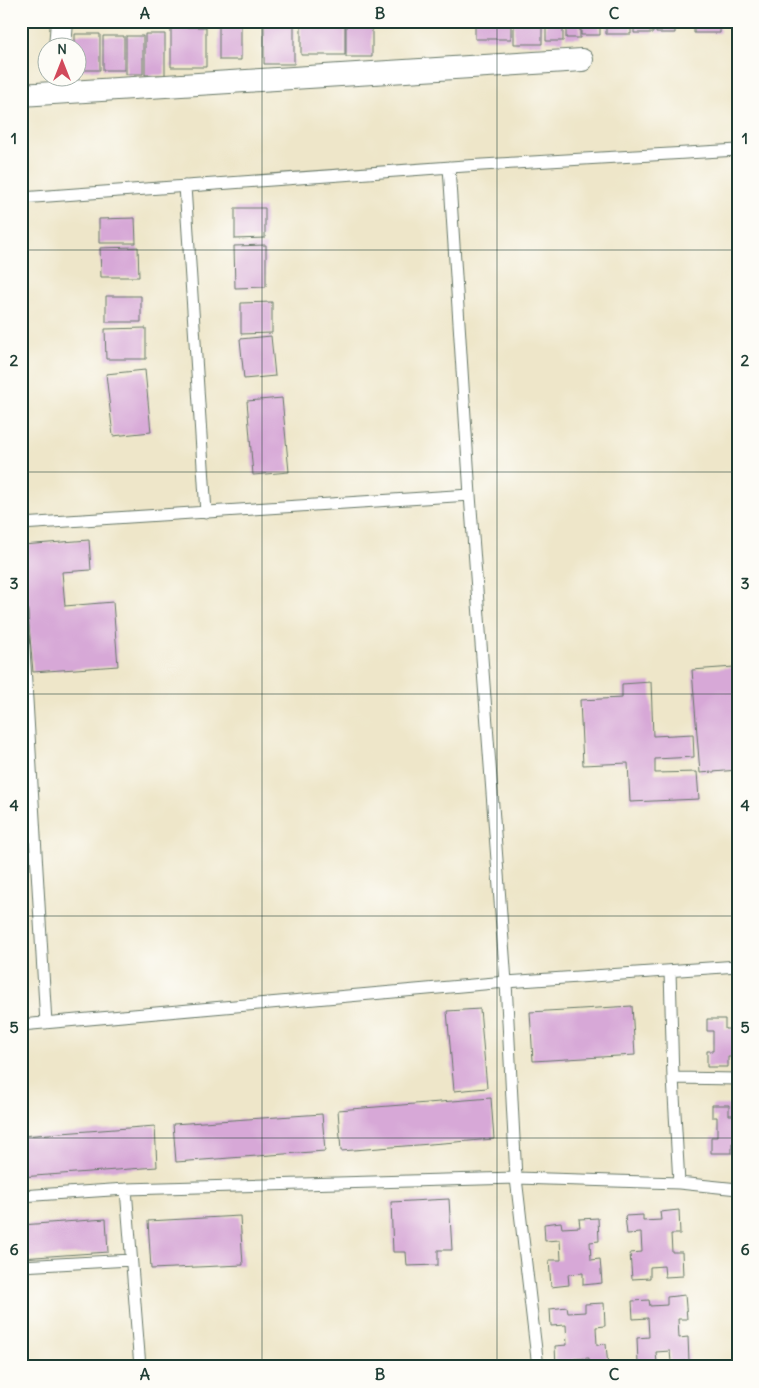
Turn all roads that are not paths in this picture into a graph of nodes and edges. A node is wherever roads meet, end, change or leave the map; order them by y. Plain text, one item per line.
1 (62, 21) edge
2 (61, 38) edge
3 (582, 60) dead end
4 (88, 84) edge
5 (49, 88) edge
6 (21, 95) edge
7 (738, 150) edge
8 (449, 167) junction
9 (185, 186) junction
10 (21, 198) edge
11 (470, 495) junction
12 (206, 513) junction
13 (21, 524) edge
14 (21, 598) edge
15 (738, 966) edge
16 (670, 971) junction
17 (506, 982) junction
18 (46, 1023) junction
19 (21, 1024) edge
20 (673, 1078) junction
21 (738, 1079) edge
22 (516, 1178) junction
23 (679, 1183) junction
24 (126, 1189) junction
25 (738, 1189) edge
26 (21, 1196) edge
27 (131, 1260) junction
28 (21, 1266) edge
29 (140, 1367) edge
30 (538, 1367) edge

1 - 2 street
3 - 4 street
5 - 6 street
7 - 8 lane
8 - 9 lane
8 - 11 lane
9 - 10 lane
9 - 12 lane
11 - 12 lane
11 - 17 lane
12 - 13 lane
14 - 18 lane
15 - 16 lane
16 - 17 lane
16 - 20 lane
17 - 18 lane
17 - 22 lane
18 - 19 lane
20 - 21 lane
20 - 23 lane
22 - 23 lane
22 - 24 lane
22 - 30 lane
23 - 25 lane
24 - 26 lane
24 - 27 lane
27 - 28 lane
27 - 29 lane

